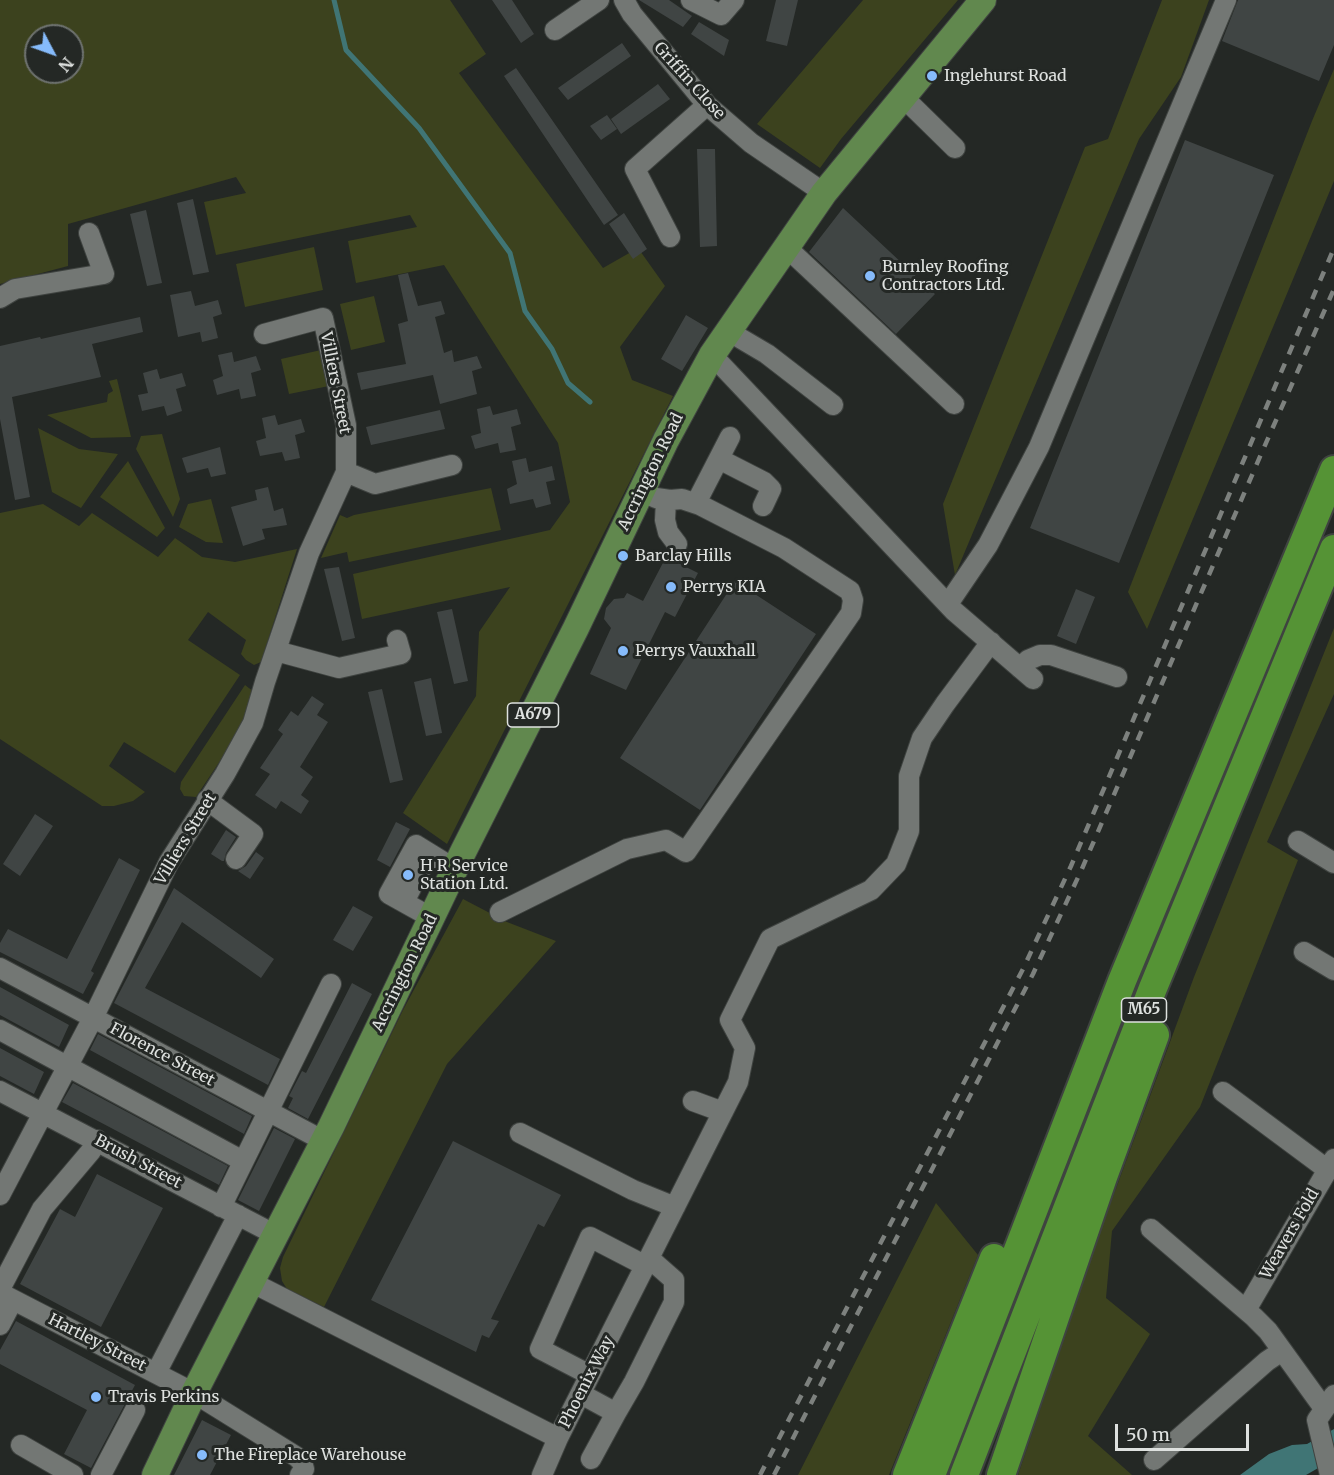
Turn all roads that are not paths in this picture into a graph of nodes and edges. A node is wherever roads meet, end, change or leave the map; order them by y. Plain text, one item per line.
1 (599, 0) edge
2 (624, 0) edge
3 (691, 0) edge
4 (735, 0) edge
5 (983, 0) edge
6 (1226, 0) edge
7 (555, 30) dead end
8 (903, 98) junction
9 (707, 105) junction
10 (955, 148) dead end
11 (824, 193) junction
12 (89, 233) dead end
13 (670, 237) dead end
14 (786, 248) junction
15 (0, 298) edge
16 (728, 331) junction
17 (264, 334) dead end
18 (712, 355) junction
19 (954, 404) dead end
20 (833, 405) dead end
21 (730, 437) dead end
22 (719, 459) junction
23 (452, 465) dead end
24 (1334, 470) edge
25 (346, 472) junction
26 (641, 491) junction
27 (666, 500) junction
28 (696, 503) junction
29 (763, 506) dead end
30 (677, 544) dead end
31 (1334, 549) edge
32 (1334, 591) edge
33 (948, 604) junction
34 (397, 640) dead end
35 (991, 642) junction
36 (276, 651) junction
37 (1256, 657) junction
38 (1117, 677) dead end
39 (207, 800) junction
40 (1298, 841) dead end
41 (236, 859) dead end
42 (1334, 863) edge
43 (455, 869) junction
44 (500, 912) dead end
45 (432, 918) junction
46 (1304, 952) dead end
47 (0, 969) edge
48 (1334, 970) edge
49 (331, 984) dead end
50 (93, 1018) junction
51 (0, 1030) edge
52 (67, 1065) junction
53 (0, 1091) edge
54 (1223, 1092) dead end
55 (693, 1101) dead end
56 (269, 1112) junction
57 (723, 1112) junction
58 (43, 1113) junction
59 (520, 1132) dead end
60 (97, 1140) junction
61 (324, 1141) junction
62 (243, 1161) junction
63 (1331, 1164) edge
64 (0, 1195) edge
65 (675, 1207) junction
66 (230, 1211) junction
67 (1151, 1229) dead end
68 (276, 1235) junction
69 (648, 1262) junction
70 (251, 1282) junction
71 (4, 1294) edge
72 (1246, 1310) junction
73 (0, 1325) edge
74 (1282, 1351) junction
75 (156, 1373) junction
76 (590, 1375) junction
77 (194, 1394) junction
78 (580, 1394) junction
79 (1325, 1407) edge
80 (135, 1410) dead end
81 (616, 1413) junction
82 (558, 1438) junction
83 (21, 1444) dead end
84 (591, 1459) dead end
85 (1154, 1460) dead end
86 (1330, 1473) edge
87 (73, 1475) edge
88 (101, 1475) edge
89 (155, 1475) edge
90 (300, 1475) edge
91 (542, 1475) edge
92 (907, 1475) edge
93 (931, 1475) edge
94 (964, 1475) edge
95 (1001, 1475) edge

1 - 7 street
2 - 9 street, Griffin Close
3 - 4 street
5 - 8 main road, Accrington Road / A679
6 - 33 street
8 - 10 street
8 - 11 main road, Accrington Road / A679
9 - 11 street, Griffin Close
9 - 13 street
11 - 14 main road, Accrington Road / A679
12 - 15 street
14 - 16 main road, Accrington Road / A679
14 - 19 street
16 - 18 main road, Accrington Road / A679
16 - 20 street
17 - 25 street, Villiers Street
18 - 26 main road, Accrington Road / A679
18 - 33 street
21 - 22 street
22 - 28 street
22 - 29 street
23 - 25 street
24 - 37 highway, M65
25 - 36 street, Villiers Street
26 - 27 street
26 - 43 main road, Accrington Road / A679
27 - 28 street
27 - 30 street
28 - 44 street
31 - 94 highway, M65
32 - 95 highway
33 - 35 street
34 - 36 street
35 - 38 street
35 - 57 street, Phoenix Way
36 - 39 street, Villiers Street
37 - 92 highway
37 - 93 highway, M65
39 - 41 street
39 - 50 street, Villiers Street
40 - 42 street
43 - 45 main road, Accrington Road / A679
43 - 45 street
45 - 61 main road, Accrington Road / A679
46 - 48 street
47 - 50 street, Florence Street
49 - 56 street
50 - 52 street, Villiers Street
50 - 56 street, Florence Street
51 - 52 street
52 - 58 street, Villiers Street
52 - 62 street
53 - 58 street, Brush Street
54 - 63 street
55 - 57 street
56 - 61 street, Florence Street
56 - 62 street
57 - 65 street, Phoenix Way
58 - 60 street, Brush Street
58 - 64 street, Villiers Street
59 - 65 street
60 - 66 street, Brush Street
60 - 71 street
61 - 68 main road, Accrington Road / A679
62 - 66 street
63 - 72 street, Weavers Fold
65 - 69 street, Phoenix Way
66 - 68 street, Brush Street
66 - 75 street
67 - 72 street
68 - 70 main road, Accrington Road / A679
69 - 76 street, Phoenix Way
69 - 76 street
69 - 81 street
70 - 77 main road, Accrington Road / A679
70 - 82 street, Phoenix Way
71 - 73 street
71 - 75 street, Hartley Street
72 - 74 street
74 - 79 street
74 - 85 street
75 - 77 street, Hartley Street
76 - 78 street, Phoenix Way
77 - 89 main road, Accrington Road / A679
77 - 90 street, Hartley Street
78 - 81 street
78 - 82 street, Phoenix Way
79 - 86 street
80 - 88 street
81 - 84 street
82 - 91 street
83 - 87 street

